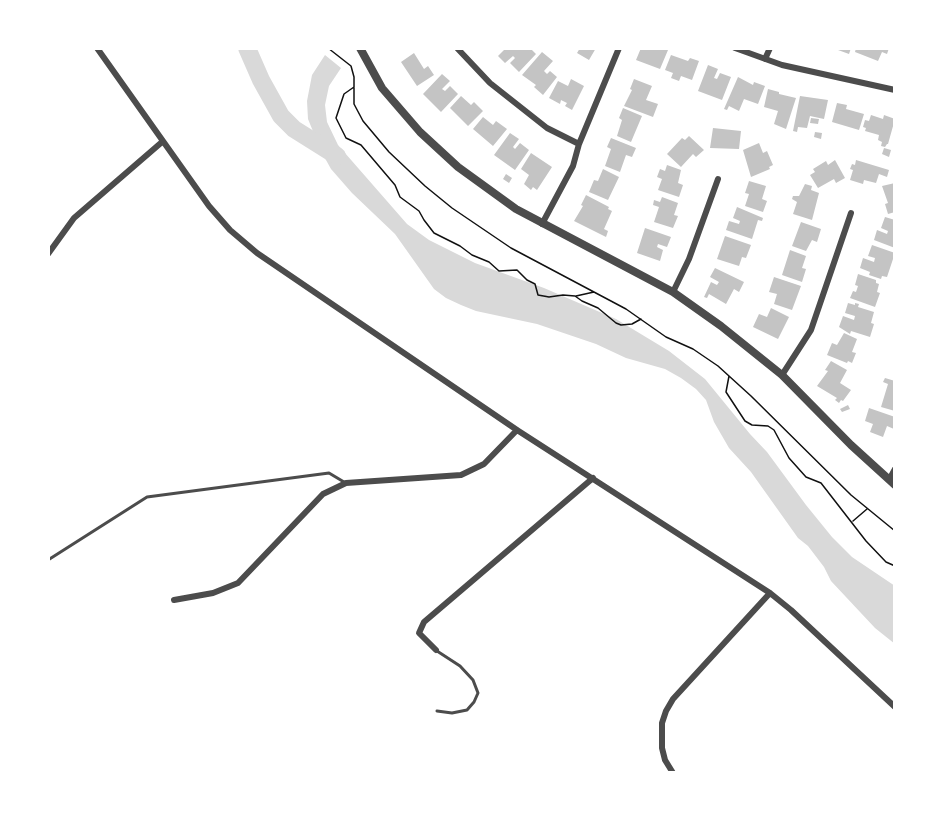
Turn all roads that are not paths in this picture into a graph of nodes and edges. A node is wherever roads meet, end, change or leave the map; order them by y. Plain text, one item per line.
1 (97, 48) edge
2 (360, 48) edge
3 (457, 48) edge
4 (619, 48) edge
5 (735, 48) edge
6 (770, 48) edge
7 (765, 59) junction
8 (895, 88) edge
9 (162, 142) junction
10 (579, 144) junction
11 (718, 179) dead end
12 (851, 213) dead end
13 (542, 224) junction
14 (48, 254) edge
15 (673, 292) junction
16 (782, 375) junction
17 (517, 430) junction
18 (895, 469) edge
19 (593, 478) junction
20 (892, 482) edge
21 (346, 483) junction
22 (48, 560) edge
23 (770, 593) junction
24 (174, 600) dead end
25 (435, 650) joint
26 (895, 707) edge
27 (437, 711) dead end
28 (673, 773) edge

1 - 9 street
2 - 13 street
3 - 10 street
4 - 10 street
5 - 7 street
6 - 7 street
7 - 8 street
9 - 14 street
9 - 17 street
10 - 13 street
11 - 15 street
12 - 16 street
13 - 15 street
15 - 16 street
16 - 20 street
17 - 19 street
17 - 21 street
18 - 20 street
19 - 23 street
19 - 25 street
21 - 22 lane
21 - 24 street
23 - 26 street
23 - 28 street
25 - 27 lane

